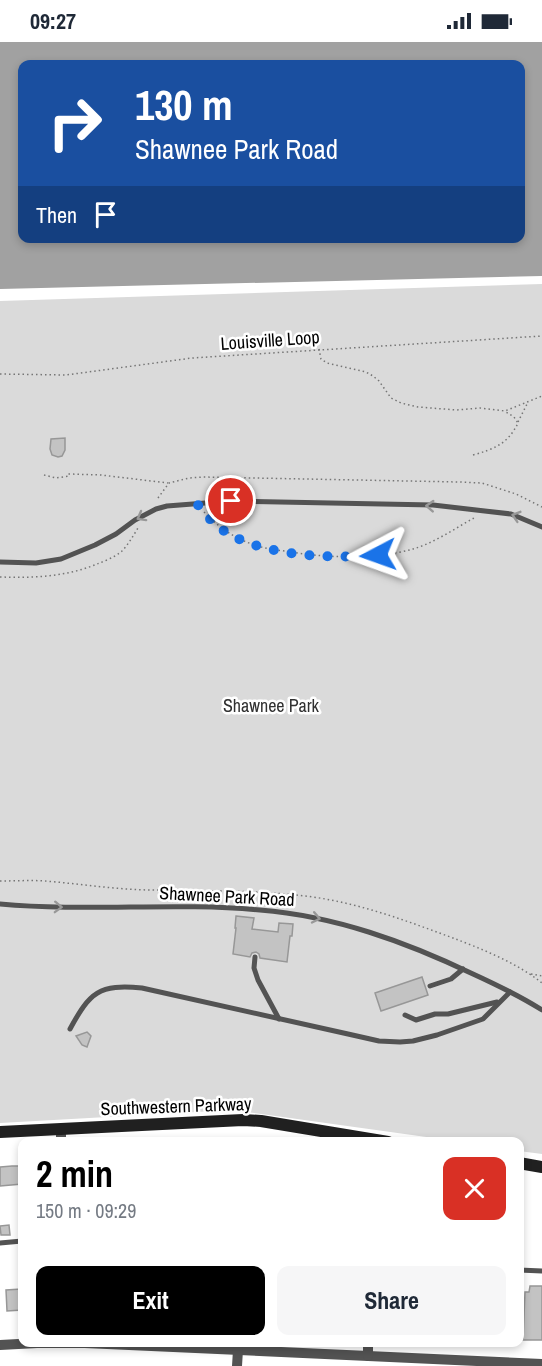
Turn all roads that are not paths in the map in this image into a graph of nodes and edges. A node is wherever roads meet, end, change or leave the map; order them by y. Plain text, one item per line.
1 (542, 527) edge
2 (0, 562) edge
3 (0, 904) edge
4 (255, 957) dead end
5 (463, 969) junction
6 (430, 986) dead end
7 (510, 992) junction
8 (499, 1002) junction
9 (542, 1010) edge
10 (405, 1015) dead end
11 (279, 1019) junction
12 (70, 1029) dead end
13 (0, 1132) edge
14 (62, 1135) edge
15 (357, 1137) edge
16 (524, 1164) edge
17 (542, 1167) edge
18 (18, 1241) edge
19 (0, 1243) edge
20 (524, 1270) edge
21 (542, 1271) edge
22 (18, 1344) edge
23 (0, 1345) edge
24 (162, 1347) edge
25 (368, 1347) edge
26 (238, 1350) junction
27 (368, 1356) junction
28 (542, 1364) edge
29 (237, 1366) edge

1 -> 2 lane
3 -> 5 lane, Shawnee Park Road
4 - 11 lane
5 - 6 lane
5 - 7 lane, Shawnee Park Road
7 - 8 lane
7 - 9 lane, Shawnee Park Road
8 - 10 lane
8 - 11 lane
11 - 12 lane
13 - 14 street, Southwestern Parkway
14 - 15 street, Southwestern Parkway
16 - 17 street
18 - 19 lane
20 - 21 lane
22 - 23 street
24 - 26 street
25 - 27 street
26 - 27 street
26 - 29 street
27 - 28 street

